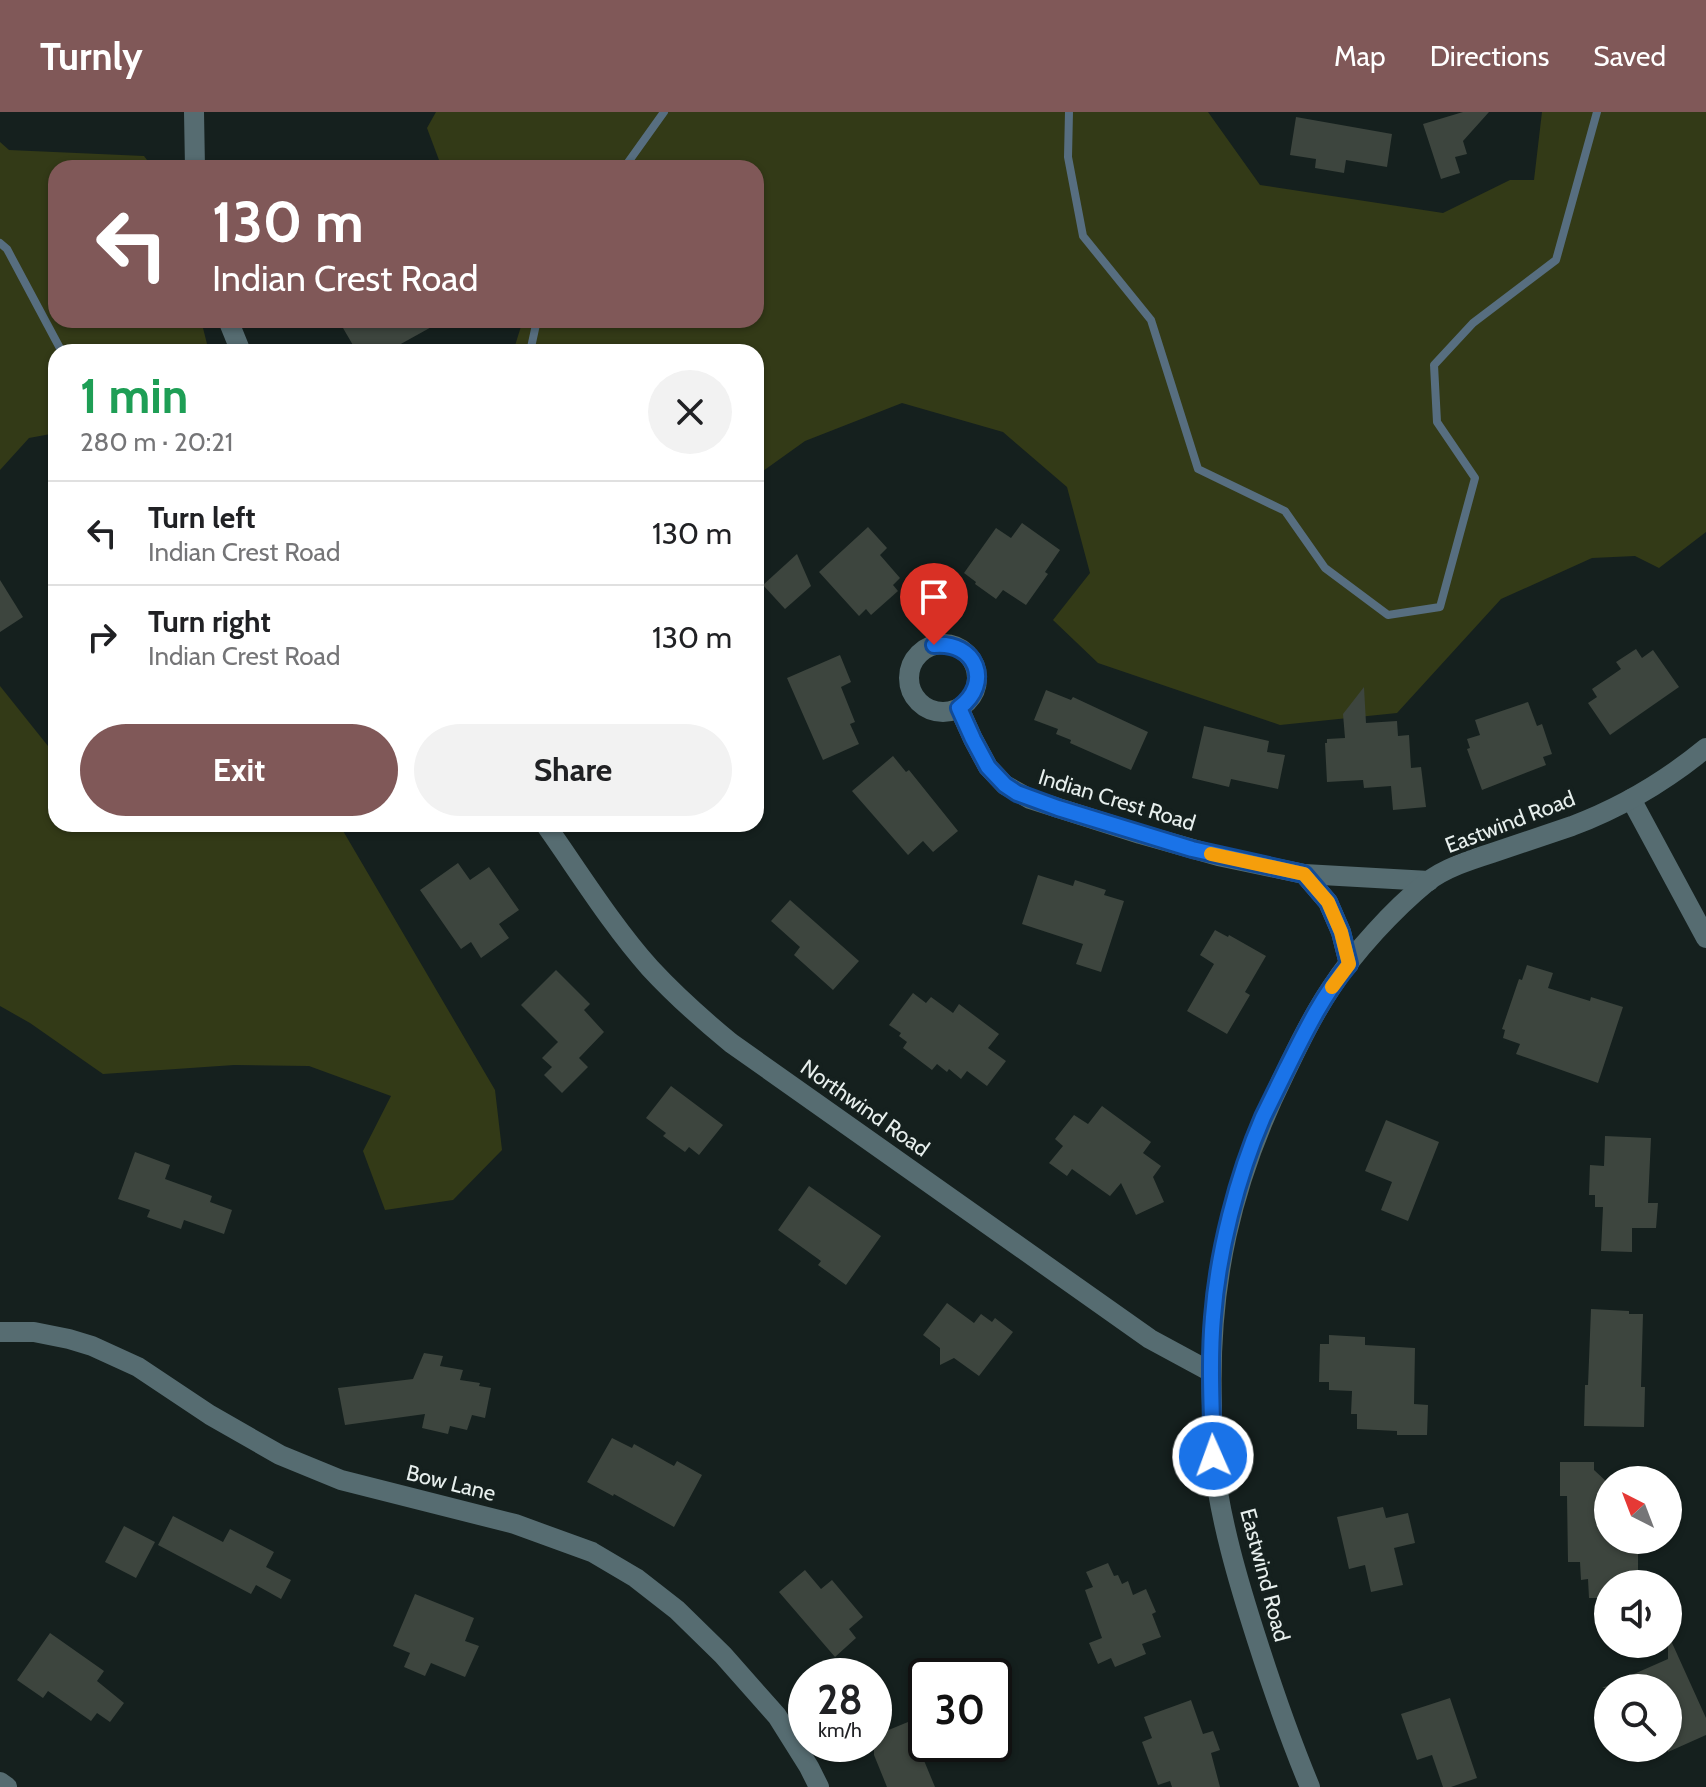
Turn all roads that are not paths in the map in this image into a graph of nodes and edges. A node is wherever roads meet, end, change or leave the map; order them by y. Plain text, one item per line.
1 (194, 112) edge
2 (195, 160) edge
3 (959, 708) dead end
4 (1706, 748) edge
5 (1631, 799) junction
6 (551, 832) edge
7 (1304, 874) junction
8 (1429, 881) junction
9 (1706, 938) edge
10 (1349, 964) junction
11 (0, 1332) edge
12 (1211, 1372) junction
13 (0, 1782) edge
14 (7, 1787) edge
15 (819, 1787) edge
16 (1310, 1787) edge

1 - 2 street
3 - 7 street, Indian Crest Road
4 - 5 street, Eastwind Road
5 - 8 street, Eastwind Road
5 - 9 street
6 - 12 street, Northwind Road
7 - 8 street, Indian Crest Road
7 - 10 street
8 - 10 street, Eastwind Road
10 - 12 street, Eastwind Road
11 - 15 street, Bow Lane
12 - 16 street, Eastwind Road
13 - 14 street

